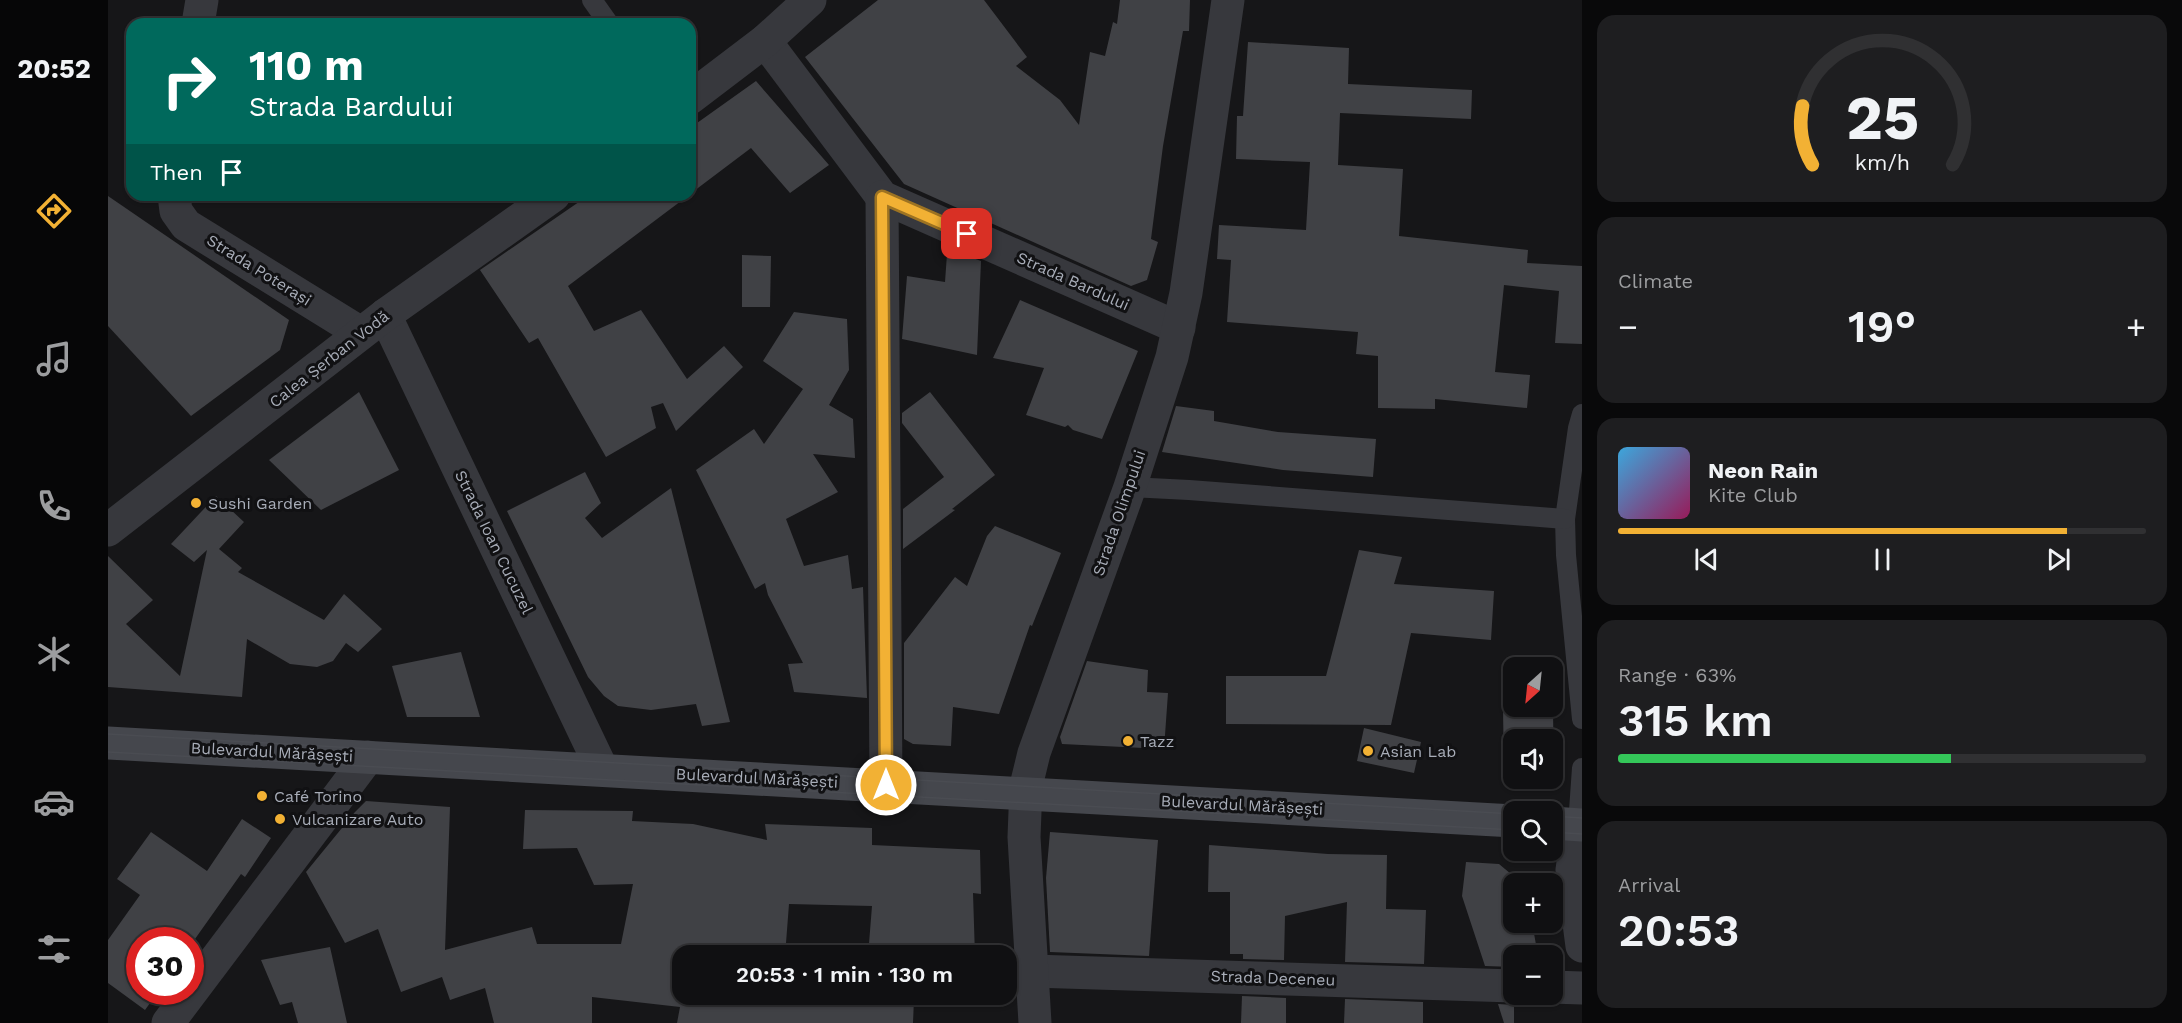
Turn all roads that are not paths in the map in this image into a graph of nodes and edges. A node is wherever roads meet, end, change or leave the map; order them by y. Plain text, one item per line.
1 (202, 0) edge
2 (592, 0) edge
3 (810, 0) edge
4 (1228, 0) edge
5 (199, 18) edge
6 (605, 18) edge
7 (765, 41) junction
8 (696, 93) edge
9 (882, 197) junction
10 (175, 201) edge
11 (546, 201) edge
12 (373, 324) junction
13 (1179, 328) junction
14 (1582, 414) edge
15 (1130, 487) junction
16 (1565, 519) junction
17 (108, 530) edge
18 (1582, 719) edge
19 (108, 743) edge
20 (368, 757) junction
21 (1582, 768) edge
22 (602, 769) junction
23 (886, 785) junction
24 (1025, 792) junction
25 (1503, 820) edge
26 (1571, 824) edge
27 (1582, 946) edge
28 (1032, 971) junction
29 (1503, 986) edge
30 (1563, 987) edge
31 (1582, 988) edge
32 (168, 1023) edge
33 (1035, 1023) edge

1 - 5 street
2 - 6 lane
3 - 7 street
4 - 13 street, Strada Olimpului
7 - 8 street
7 - 9 street, Strada Bardului
9 - 13 street, Strada Bardului
9 - 23 street
10 - 12 street, Strada Poterași
11 - 12 street, Calea Șerban Vodă
12 - 17 street, Calea Șerban Vodă
12 - 22 street, Strada Ioan Cucuzel
13 - 15 street, Strada Olimpului
14 - 16 lane
15 - 16 lane
15 - 24 street, Strada Olimpului
16 - 18 lane
19 - 20 main road, Bulevardul Mărășești
20 - 22 main road, Bulevardul Mărășești
20 - 32 street
21 - 26 lane
22 - 23 main road, Bulevardul Mărășești
23 - 24 main road, Bulevardul Mărășești
24 - 25 main road, Bulevardul Mărășești
24 - 28 street, Strada Olimpului
26 - 27 street
28 - 29 street, Strada Deceneu
28 - 33 street, Strada Olimpului
30 - 31 street

